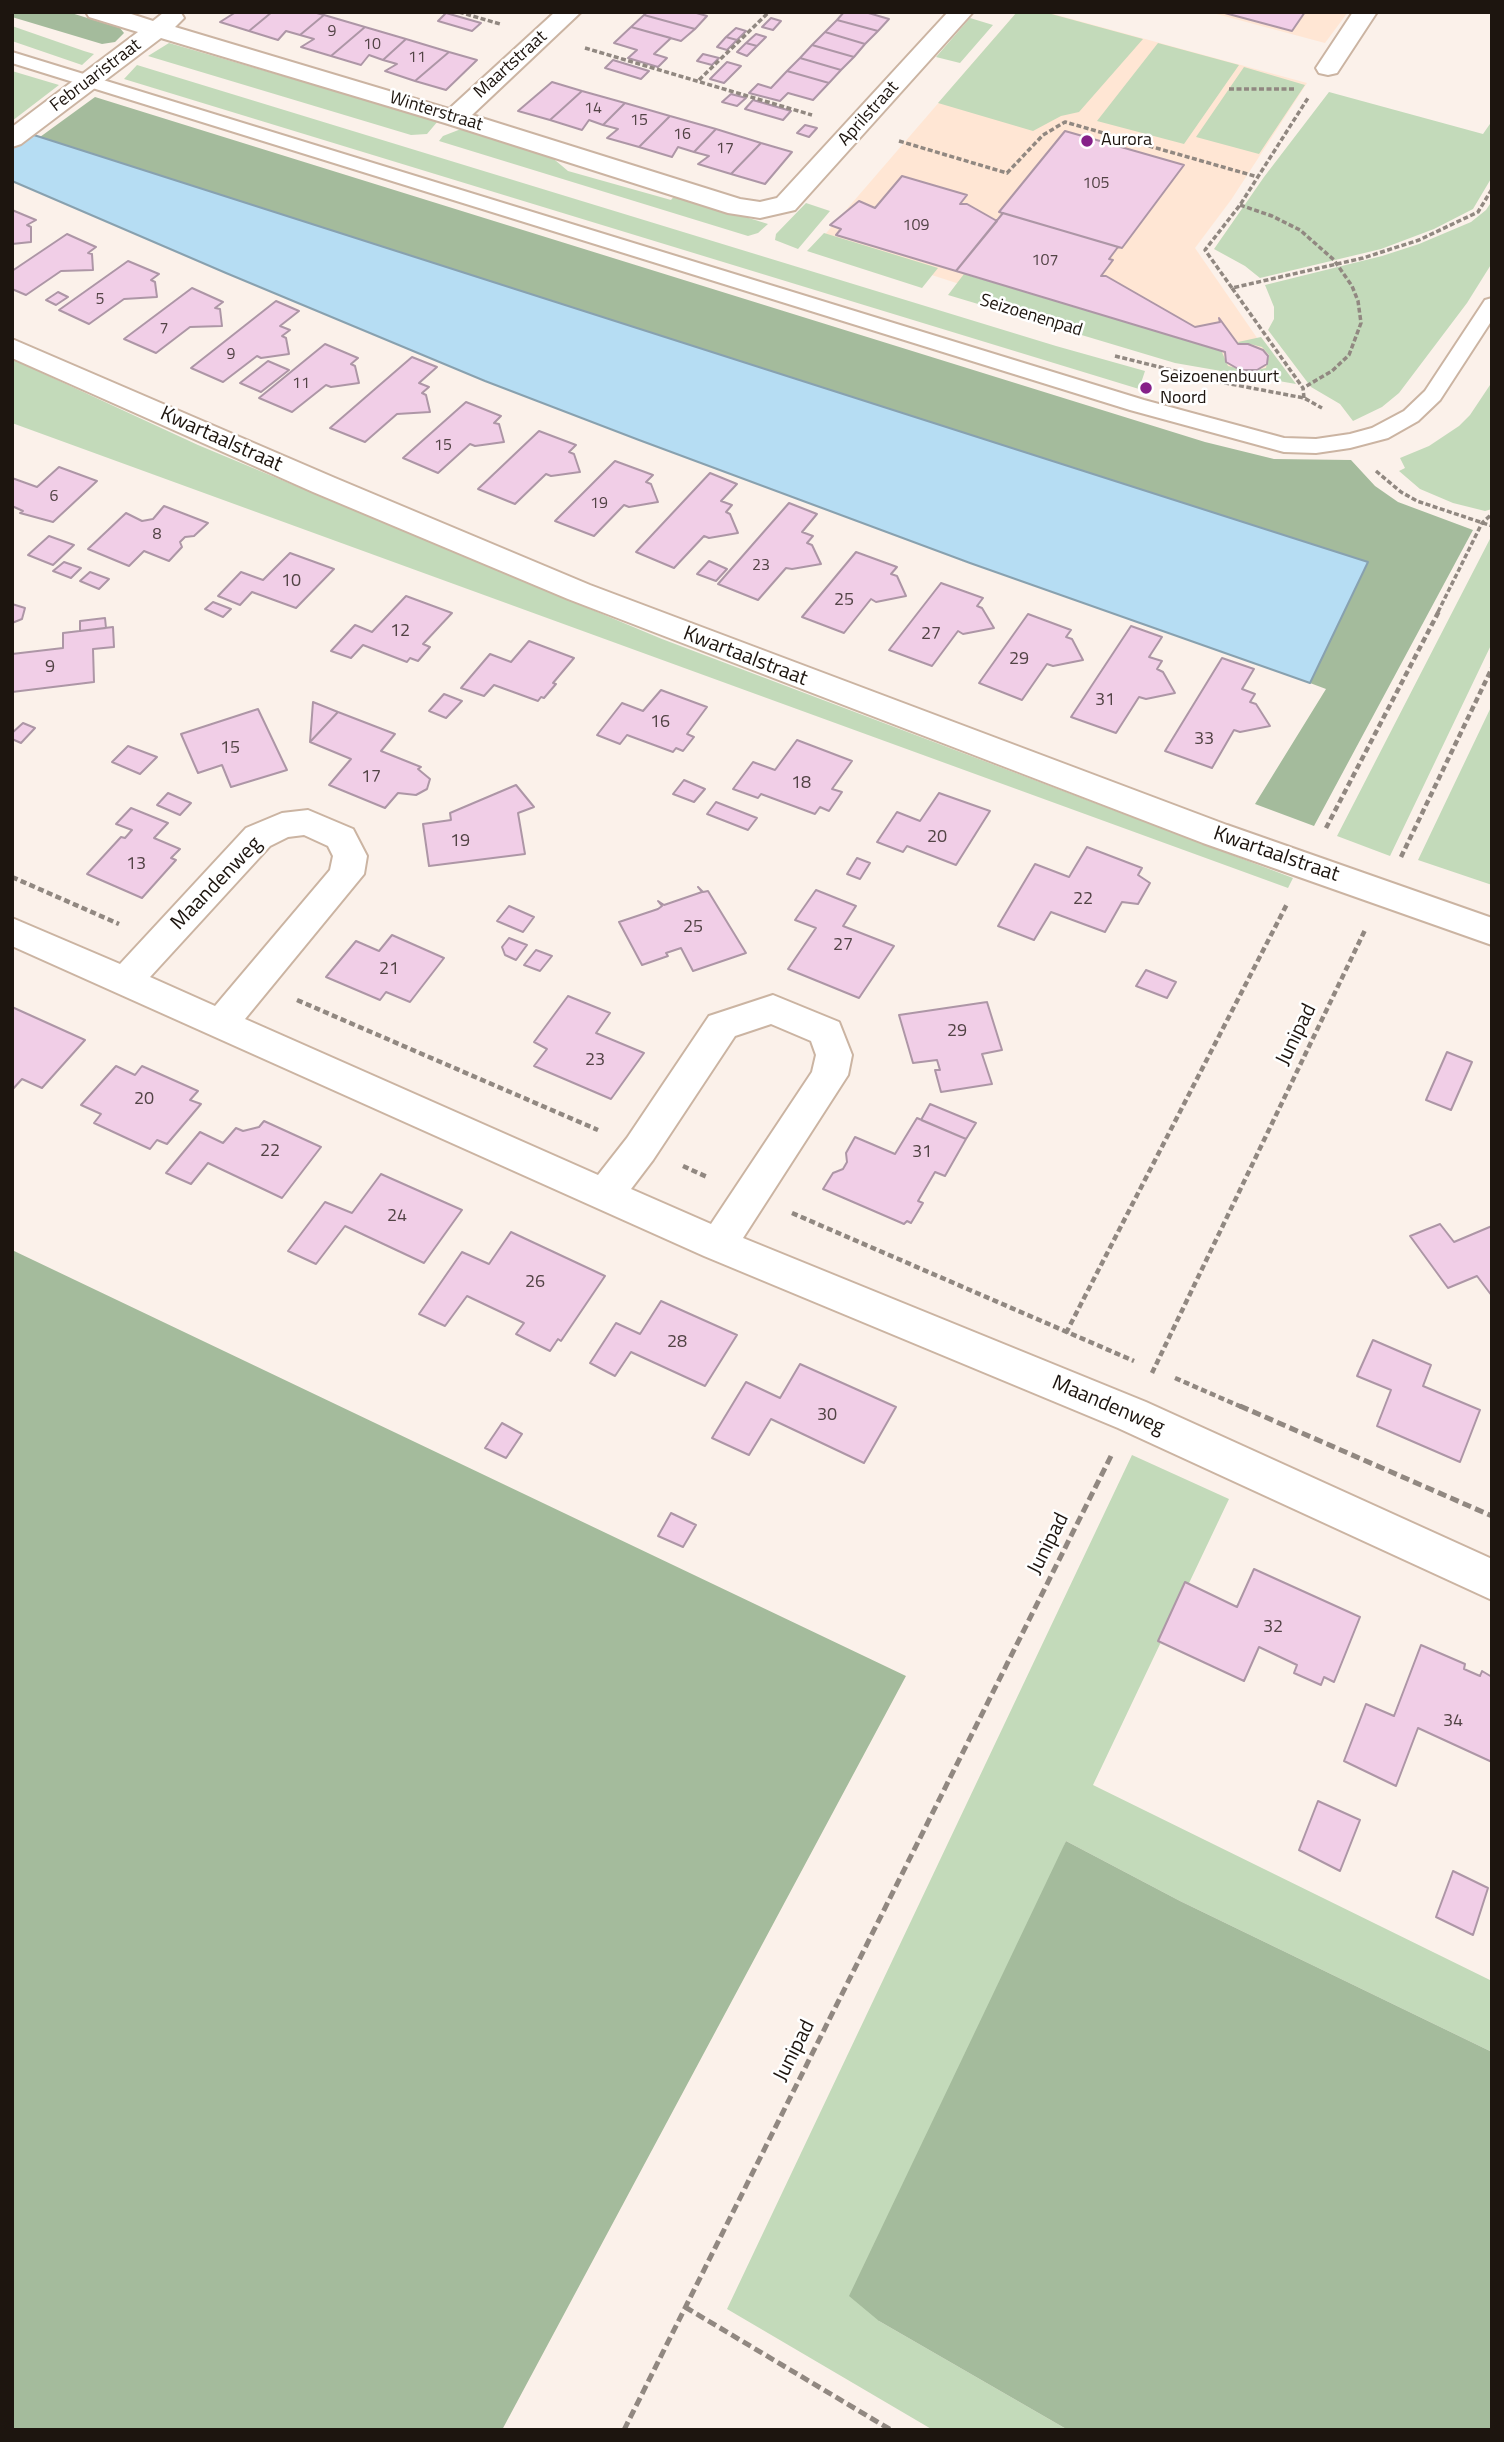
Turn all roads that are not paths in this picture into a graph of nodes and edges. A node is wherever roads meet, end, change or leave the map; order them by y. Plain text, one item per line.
1 (98, 12) edge
2 (179, 12) edge
3 (569, 12) edge
4 (961, 12) edge
5 (1365, 12) edge
6 (156, 30) junction
7 (12, 57) edge
8 (1328, 68) road end
9 (89, 82) junction
10 (454, 118) junction
11 (12, 139) edge
12 (773, 209) joint
13 (1492, 303) edge
14 (12, 347) edge
15 (12, 931) edge
16 (1492, 932) edge
17 (126, 980) junction
18 (222, 1022) junction
19 (605, 1195) junction
20 (718, 1245) junction
21 (1492, 1580) edge

1 - 6 street, Winterstraat
2 - 6 street, Februaristraat
3 - 10 street, Maartstraat
4 - 12 street, Aprilstraat
5 - 8 street
6 - 9 street, Februaristraat
6 - 10 street, Winterstraat
7 - 9 lane
9 - 11 street, Februaristraat
9 - 13 lane
10 - 12 street, Winterstraat
14 - 16 street, Kwartaalstraat
15 - 17 street, Maandenweg
17 - 18 street, Maandenweg
17 - 18 street, Maandenweg
18 - 19 street, Maandenweg
19 - 20 street, Maandenweg
19 - 20 street
20 - 21 street, Maandenweg

